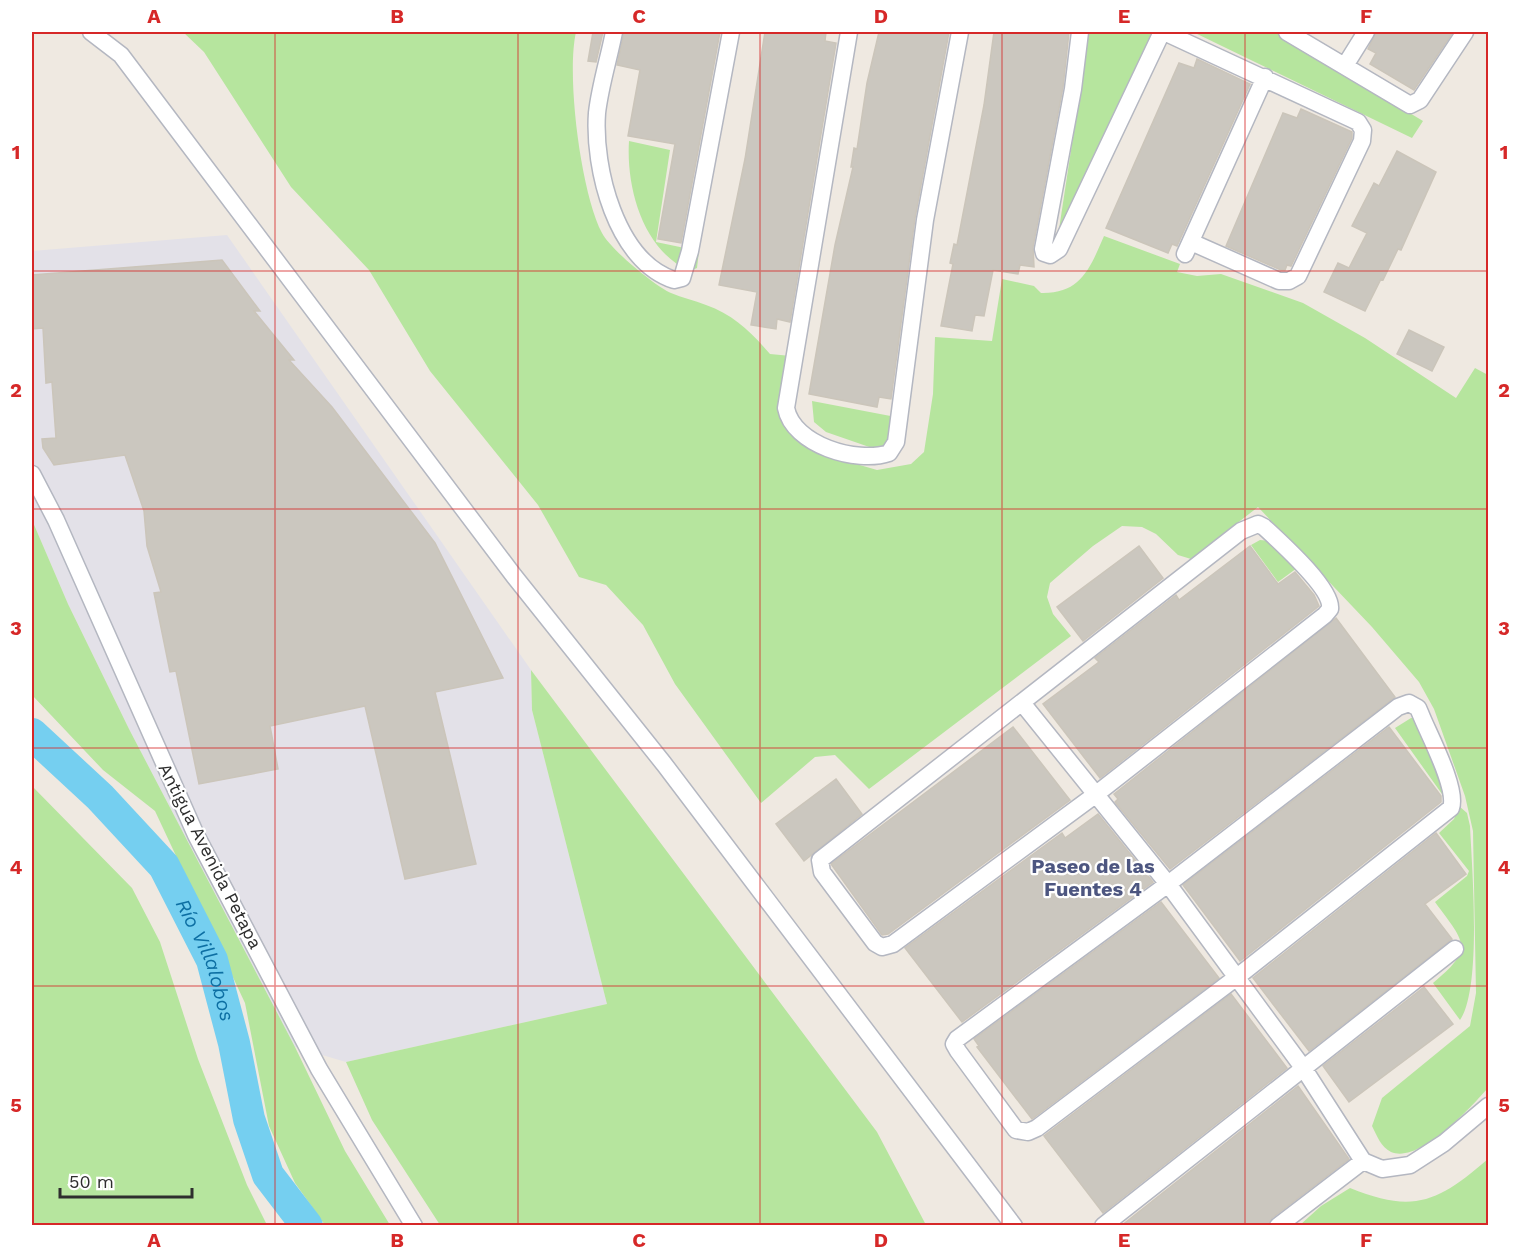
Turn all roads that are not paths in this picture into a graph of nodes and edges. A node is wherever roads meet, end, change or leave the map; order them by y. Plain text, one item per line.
1 (91, 32) edge
2 (614, 32) edge
3 (731, 32) edge
4 (849, 32) edge
5 (960, 32) edge
6 (1080, 32) edge
7 (1163, 32) edge
8 (1287, 32) edge
9 (1366, 32) edge
10 (1465, 32) edge
11 (1346, 64) junction
12 (1265, 77) junction
13 (32, 474) edge
14 (1023, 704) junction
15 (1095, 795) junction
16 (1168, 884) junction
17 (1455, 949) dead end
18 (1237, 977) junction
19 (1304, 1069) junction
20 (1488, 1106) edge
21 (1363, 1161) junction
22 (414, 1226) edge
23 (1014, 1226) edge
24 (1103, 1226) edge
25 (1278, 1226) edge

1 - 23 street
2 - 3 street
4 - 5 street
6 - 7 street
7 - 12 street
8 - 11 street
9 - 11 street
10 - 11 street
12 - 12 street
13 - 22 street, Antigua Avenida Petapa
14 - 15 street
14 - 15 street
14 - 15 street
15 - 16 street
16 - 18 street
16 - 18 street
16 - 18 street
17 - 19 street
18 - 19 street
19 - 21 street
19 - 24 street
20 - 21 street
21 - 25 street

